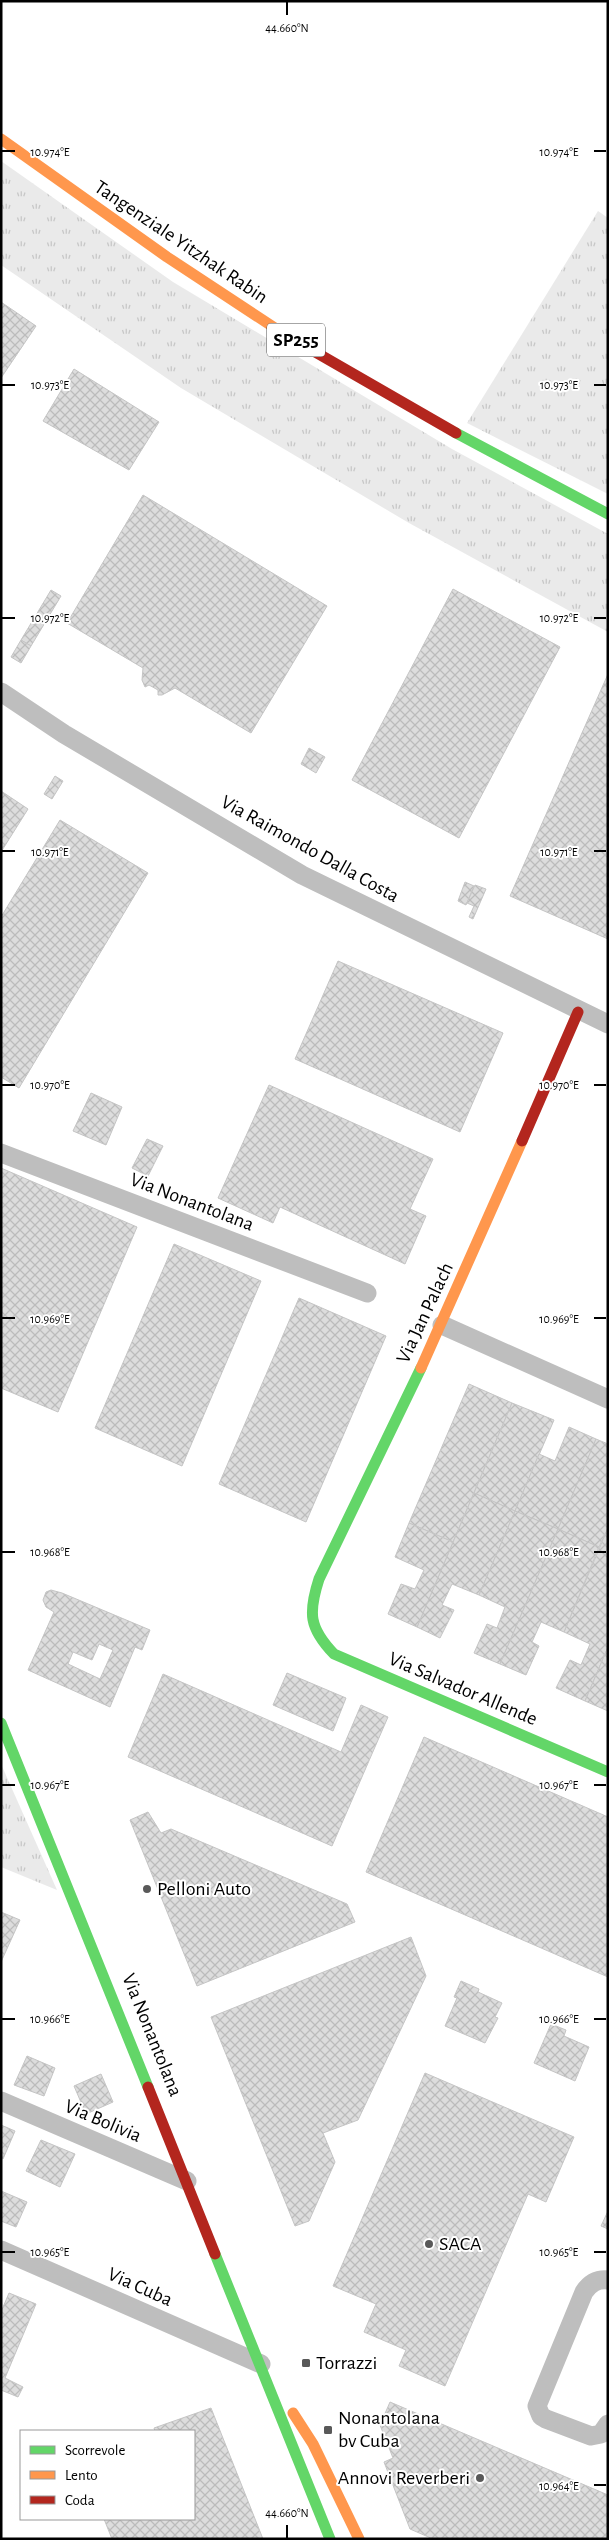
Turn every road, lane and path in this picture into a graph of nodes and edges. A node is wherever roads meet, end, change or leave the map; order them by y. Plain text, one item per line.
1 (1, 139) edge
2 (608, 514) edge
3 (1, 692) edge
4 (578, 1012) junction
5 (608, 1024) edge
6 (1, 1153) edge
7 (367, 1293) dead end
8 (442, 1326) junction
9 (608, 1399) edge
10 (313, 1628) joint
11 (1, 1723) edge
12 (608, 1772) edge
13 (1, 2101) edge
14 (187, 2182) junction
15 (1, 2250) edge
16 (608, 2280) edge
17 (261, 2364) junction
18 (608, 2424) edge
19 (330, 2539) edge
20 (359, 2539) edge

1 - 2 main road, Tangenziale Yitzhak Rabin / SP255
3 - 4 street, Via Raimondo Dalla Costa
4 - 5 street, Via Raimondo Dalla Costa
4 - 8 main road, Via Jan Palach
6 - 7 street, Via Nonantolana
8 - 9 street
8 - 10 main road, Via Jan Palach
10 - 12 main road, Via Salvador Allende
11 - 14 main road, Via Nonantolana
13 - 14 street, Via Bolivia
14 - 17 main road, Via Nonantolana
15 - 17 street, Via Cuba
16 - 18 street
17 - 19 main road, Via Nonantolana
17 - 20 main road, Via Nonantolana

